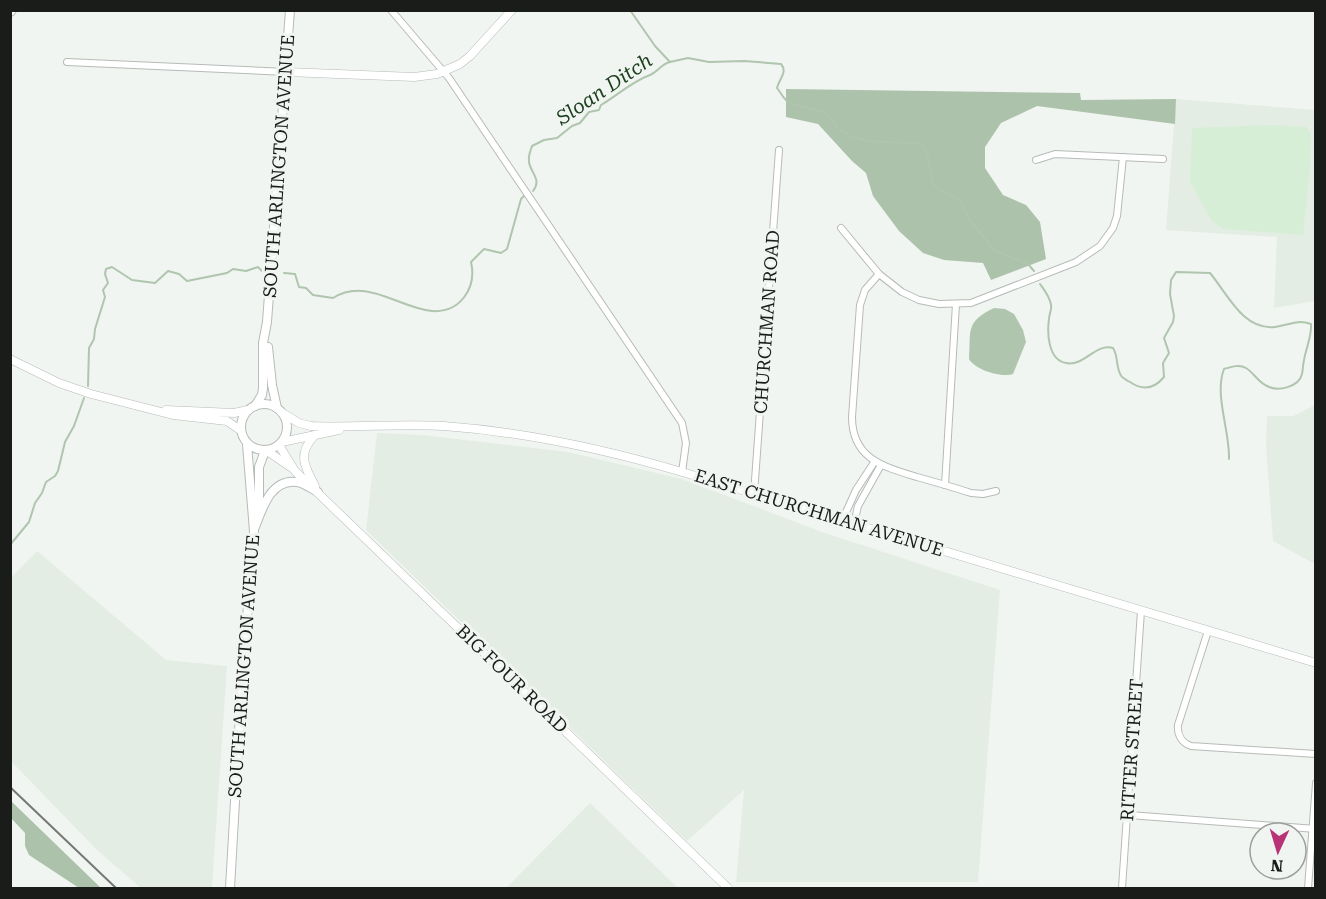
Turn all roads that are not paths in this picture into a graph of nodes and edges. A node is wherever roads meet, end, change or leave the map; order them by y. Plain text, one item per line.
1 (290, 10) edge
2 (392, 10) edge
3 (512, 10) edge
4 (67, 62) dead end
5 (287, 72) junction
6 (444, 72) junction
7 (779, 150) dead end
8 (1124, 157) junction
9 (1163, 159) dead end
10 (1036, 160) dead end
11 (841, 228) dead end
12 (879, 274) junction
13 (956, 304) junction
14 (267, 322) junction
15 (10, 360) edge
16 (251, 408) junction
17 (155, 410) junction
18 (279, 410) junction
19 (392, 424) junction
20 (240, 430) junction
21 (315, 434) junction
22 (281, 443) junction
23 (247, 444) junction
24 (266, 451) junction
25 (878, 463) junction
26 (295, 471) junction
27 (682, 472) junction
28 (945, 485) junction
29 (996, 491) dead end
30 (318, 492) junction
31 (754, 494) junction
32 (259, 517) junction
33 (842, 521) junction
34 (854, 524) junction
35 (254, 531) junction
36 (1141, 611) junction
37 (1208, 631) junction
38 (1316, 663) edge
39 (1316, 754) edge
40 (1316, 783) edge
41 (1128, 815) junction
42 (1314, 829) edge
43 (230, 888) edge
44 (728, 888) edge
45 (1122, 888) edge
46 (1308, 888) edge

1 - 5 main road, SOUTH ARLINGTON AVENUE
2 - 6 street, EAST CHURCHMAN AVENUE
3 - 6 street
4 - 5 street
5 - 6 street
5 - 14 main road, SOUTH ARLINGTON AVENUE
6 - 27 street, EAST CHURCHMAN AVENUE
7 - 31 street, CHURCHMAN ROAD
8 - 9 street
8 - 10 street
8 - 13 street
11 - 12 street
12 - 13 street
12 - 25 street
13 - 28 street
14 - 16 main road, SOUTH ARLINGTON AVENUE
14 - 18 main road, SOUTH ARLINGTON AVENUE
15 - 17 street
16 - 17 street
16 - 18 main road
16 - 20 main road
17 - 20 street
18 - 19 street
18 - 22 main road
19 - 21 street
19 - 27 street
20 - 23 main road
21 - 22 street
21 - 30 street
22 - 24 main road
22 - 26 street, BIG FOUR ROAD
23 - 24 main road
23 - 35 main road, SOUTH ARLINGTON AVENUE
24 - 26 street, BIG FOUR ROAD
24 - 32 main road, SOUTH ARLINGTON AVENUE
25 - 28 street
25 - 33 street
25 - 34 street
26 - 30 street, BIG FOUR ROAD
27 - 31 street, EAST CHURCHMAN AVENUE
28 - 29 street
30 - 32 main road
30 - 44 street, BIG FOUR ROAD
31 - 33 street, EAST CHURCHMAN AVENUE
32 - 35 main road
33 - 34 street, EAST CHURCHMAN AVENUE
34 - 36 street, EAST CHURCHMAN AVENUE
35 - 43 main road, SOUTH ARLINGTON AVENUE
36 - 37 street, EAST CHURCHMAN AVENUE
36 - 41 street, RITTER STREET
37 - 38 street, EAST CHURCHMAN AVENUE
37 - 39 street
40 - 42 street
41 - 42 street
41 - 45 street, RITTER STREET
42 - 46 street

